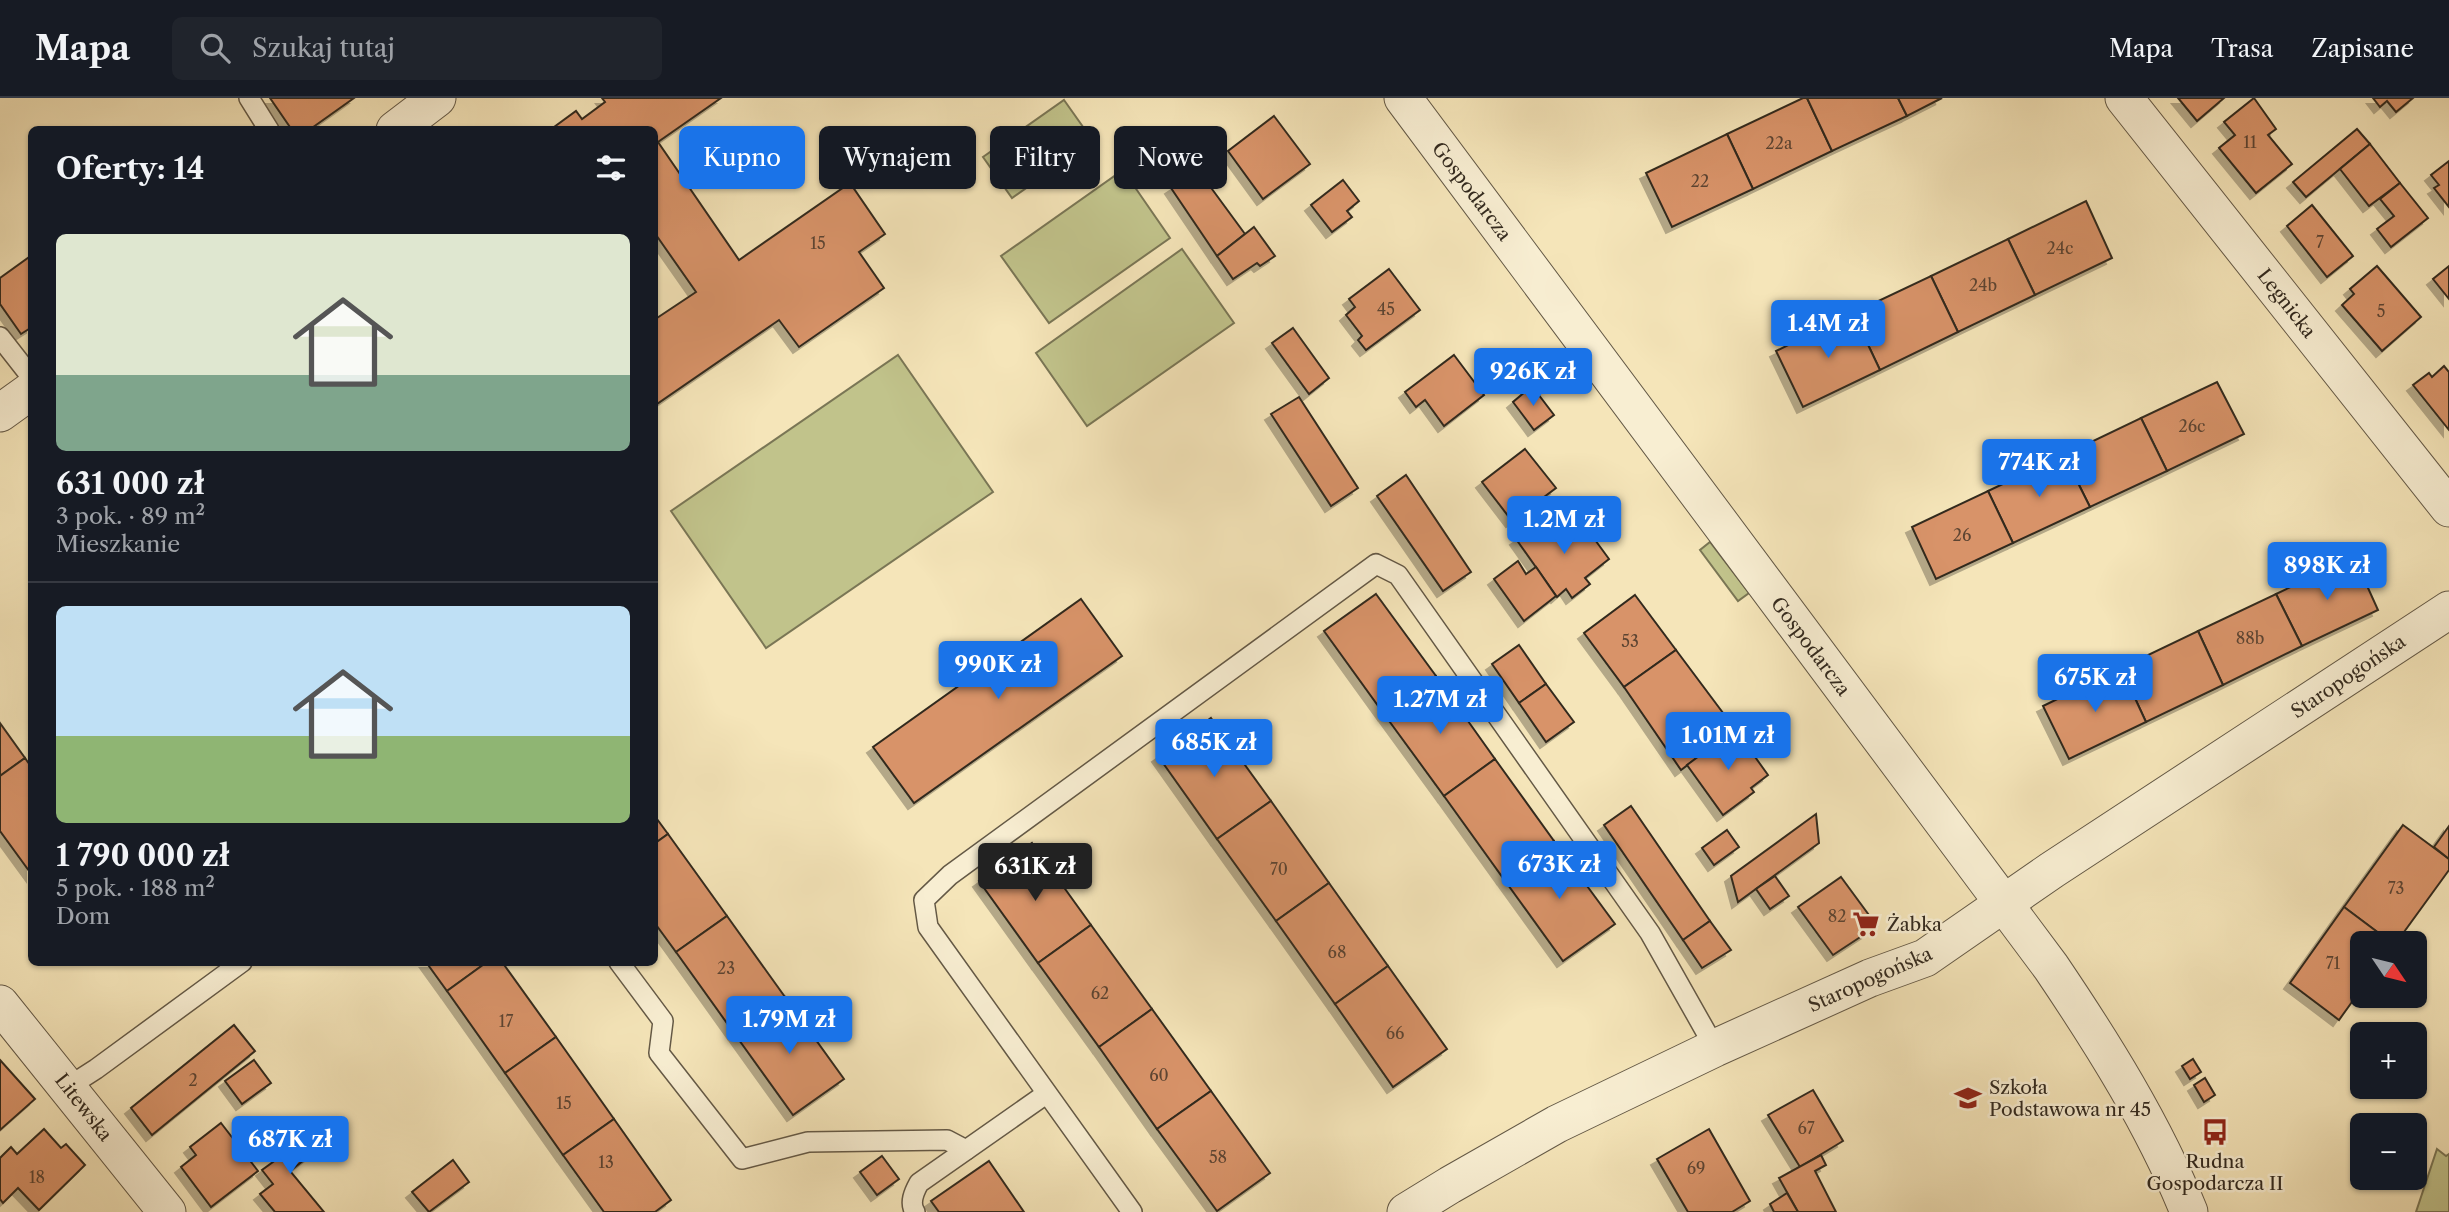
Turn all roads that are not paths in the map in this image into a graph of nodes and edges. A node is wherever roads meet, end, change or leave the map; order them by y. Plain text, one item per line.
1 (249, 98) edge
2 (1403, 98) edge
3 (2124, 98) edge
4 (266, 126) edge
5 (0, 337) edge
6 (28, 374) edge
7 (28, 393) edge
8 (0, 413) edge
9 (2449, 508) edge
10 (2449, 610) edge
11 (2006, 903) junction
12 (230, 966) edge
13 (622, 966) edge
14 (0, 1004) edge
15 (1715, 1048) junction
16 (68, 1087) junction
17 (1046, 1094) junction
18 (966, 1150) junction
19 (167, 1212) edge
20 (915, 1212) edge
21 (1132, 1212) edge
22 (1406, 1212) edge
23 (2189, 1212) edge

1 - 4 lane
2 - 11 street, Gospodarcza
3 - 9 street, Legnicka
5 - 6 lane
7 - 8 street
10 - 11 street, Staropogońska
11 - 15 street, Staropogońska
11 - 23 street, Gospodarcza
12 - 16 lane
13 - 18 lane
14 - 16 street, Litewska
15 - 17 lane
15 - 22 street, Staropogońska
16 - 19 street, Litewska
17 - 18 lane
17 - 21 lane
18 - 20 lane

